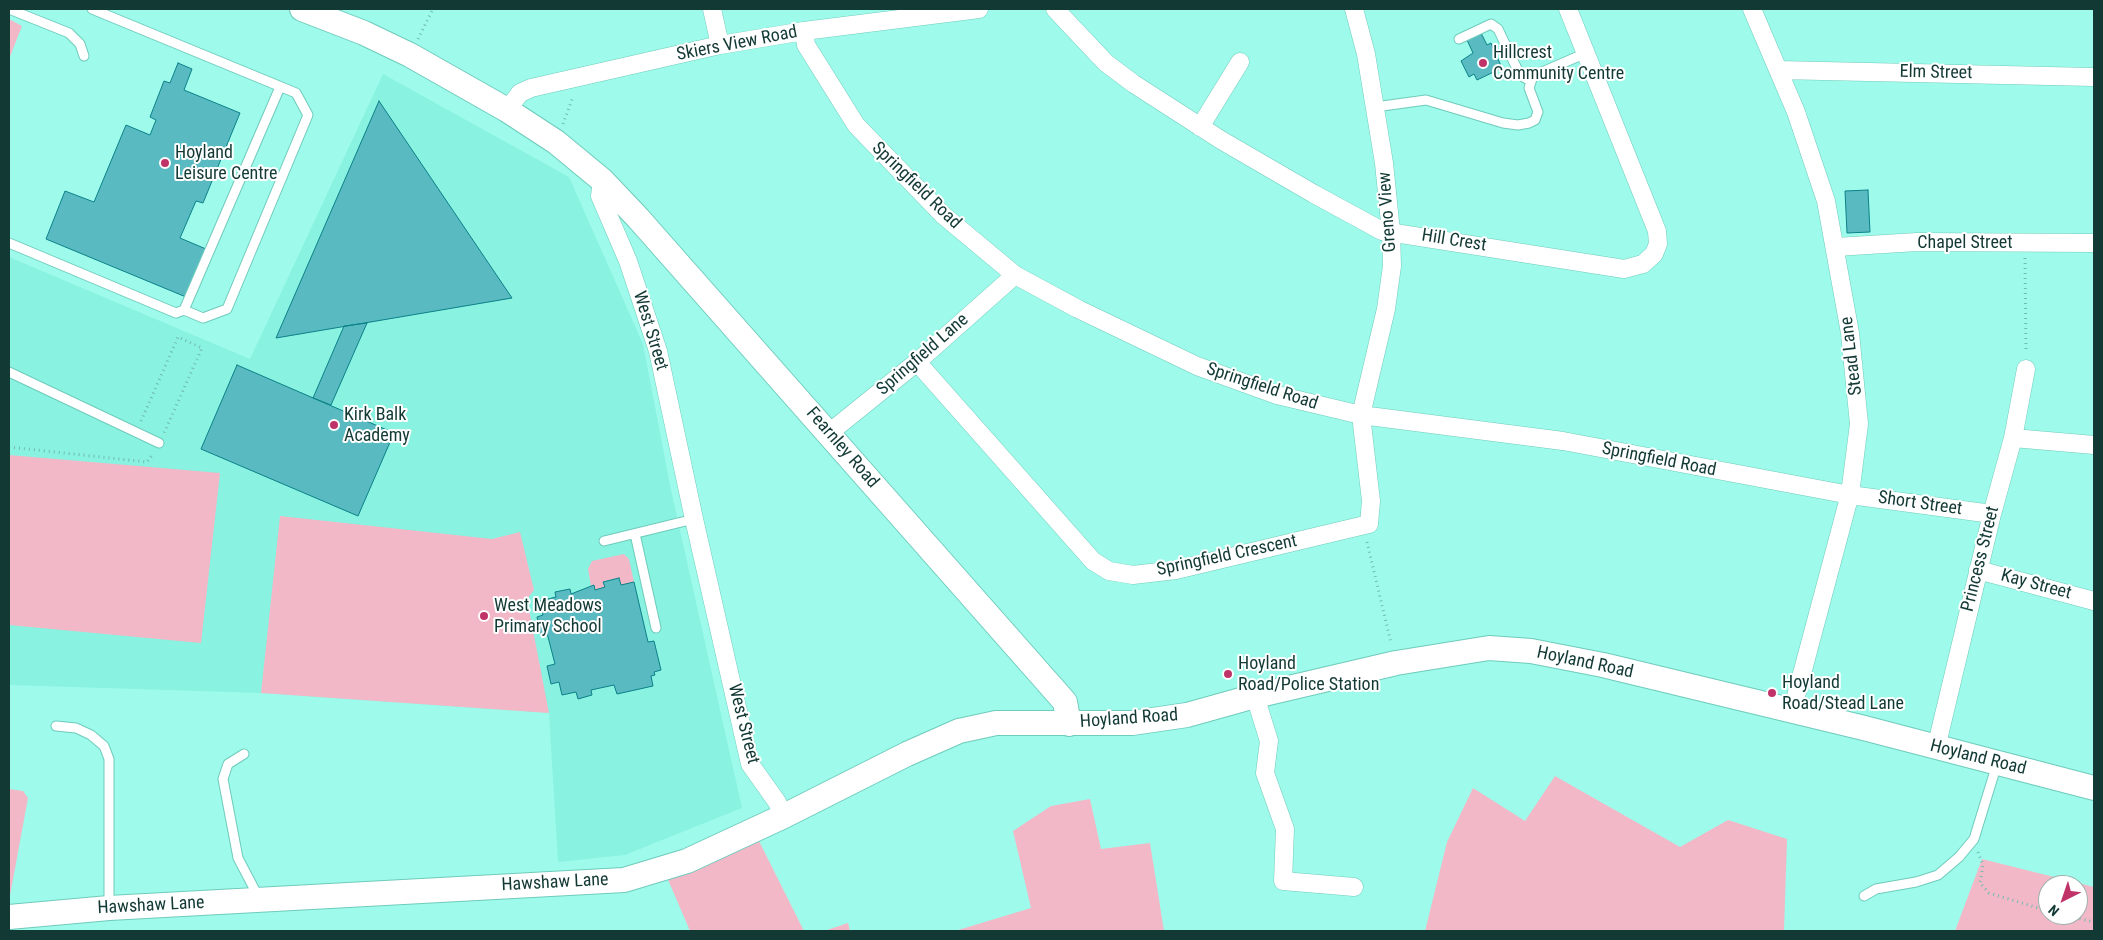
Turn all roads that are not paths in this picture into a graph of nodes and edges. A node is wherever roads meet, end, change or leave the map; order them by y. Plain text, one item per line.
1 (9, 9) edge
2 (92, 9) edge
3 (302, 9) edge
4 (712, 9) edge
5 (979, 9) edge
6 (1055, 9) edge
7 (1354, 9) edge
8 (1568, 9) edge
9 (1752, 9) edge
10 (804, 32) junction
11 (1459, 39) dead end
12 (720, 45) junction
13 (1586, 53) junction
14 (84, 56) dead end
15 (1240, 62) dead end
16 (1778, 70) junction
17 (2094, 77) edge
18 (1530, 82) junction
19 (280, 87) junction
20 (1375, 107) junction
21 (507, 110) junction
22 (1200, 127) junction
23 (602, 180) junction
24 (1391, 232) junction
25 (9, 243) edge
26 (2094, 243) edge
27 (1836, 247) junction
28 (1014, 275) junction
29 (184, 310) junction
30 (917, 362) junction
31 (2026, 369) road end
32 (9, 372) edge
33 (1361, 415) junction
34 (829, 433) junction
35 (2013, 438) junction
36 (160, 443) road end
37 (2094, 445) edge
38 (1850, 494) junction
39 (1992, 514) junction
40 (694, 520) junction
41 (635, 534) junction
42 (604, 541) dead end
43 (1978, 570) junction
44 (2094, 601) edge
45 (656, 628) dead end
46 (1255, 696) junction
47 (1792, 711) junction
48 (1069, 724) junction
49 (56, 726) dead end
50 (1936, 748) junction
51 (244, 754) dead end
52 (1997, 764) junction
53 (2094, 788) edge
54 (784, 816) junction
55 (1354, 888) dead end
56 (1864, 896) dead end
57 (260, 900) junction
58 (109, 908) junction
59 (9, 916) edge

1 - 14 lane
2 - 19 lane
3 - 21 main road
4 - 12 street
5 - 10 street, Skiers View Road
6 - 22 street, Hill Crest
7 - 20 street, Greno View
8 - 13 street, Hill Crest
9 - 16 street, Stead Lane
10 - 12 street, Skiers View Road
10 - 28 street, Springfield Road
11 - 18 lane
12 - 21 street, Skiers View Road
13 - 18 lane
13 - 24 street, Hill Crest
15 - 22 street
16 - 17 street, Elm Street
16 - 27 street, Stead Lane
18 - 20 lane
19 - 29 lane
19 - 29 lane
20 - 24 street, Greno View
21 - 23 main road
22 - 24 street, Hill Crest
23 - 34 main road, Fearnley Road
23 - 40 street, West Street
24 - 33 street, Greno View
25 - 29 lane
26 - 27 street, Chapel Street
27 - 38 street, Stead Lane
28 - 30 street, Springfield Lane
28 - 33 street, Springfield Road
30 - 33 street, Springfield Crescent
30 - 34 street, Springfield Lane
31 - 35 street, Princess Street
32 - 36 lane
33 - 38 street, Springfield Road
34 - 48 main road, Fearnley Road
35 - 37 street
35 - 39 street, Princess Street
38 - 39 street, Short Street
38 - 47 street, Stead Lane
39 - 43 street, Princess Street
40 - 41 lane
40 - 54 street, West Street
41 - 42 lane
41 - 45 lane
43 - 44 street, Kay Street
43 - 50 street, Princess Street
46 - 47 main road, Hoyland Road
46 - 48 main road, Hoyland Road
46 - 55 street
47 - 50 main road, Hoyland Road
48 - 54 main road, Hawshaw Lane
49 - 58 lane
50 - 52 main road, Hoyland Road
51 - 57 lane
52 - 53 main road, Hoyland Road
52 - 56 lane
54 - 57 main road, Hawshaw Lane
57 - 58 main road, Hawshaw Lane
58 - 59 main road, Hawshaw Lane

